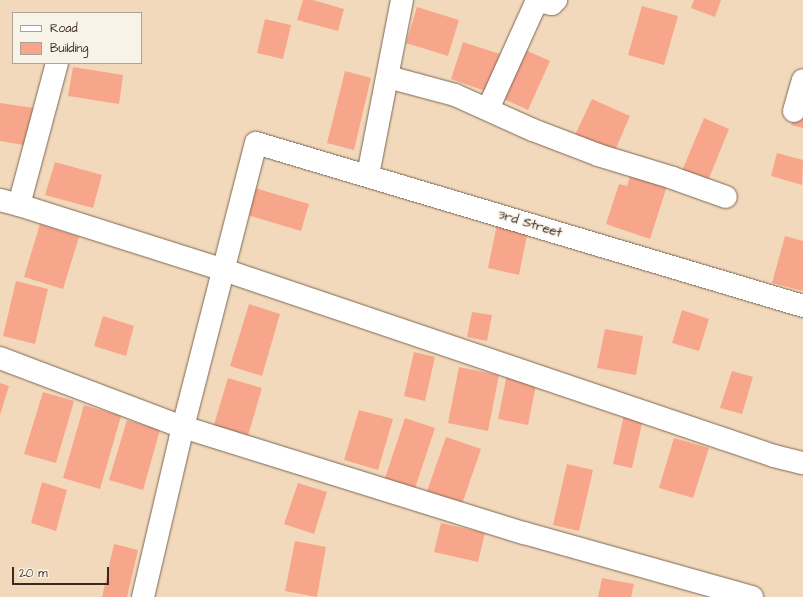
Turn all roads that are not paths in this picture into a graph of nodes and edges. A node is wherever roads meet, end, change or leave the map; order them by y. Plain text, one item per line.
1 (402, 0) edge
2 (556, 0) edge
3 (57, 64) edge
4 (388, 77) junction
5 (803, 80) edge
6 (488, 109) junction
7 (794, 111) dead end
8 (368, 175) junction
9 (726, 197) dead end
10 (9, 202) edge
11 (224, 270) junction
12 (803, 306) edge
13 (0, 358) edge
14 (183, 427) junction
15 (803, 463) edge
16 (143, 597) edge
17 (752, 597) edge

1 - 4 street
2 - 6 street
3 - 10 street
4 - 6 street
4 - 8 street
5 - 7 street
6 - 9 street
8 - 11 street, 3rd Street
8 - 12 street, 3rd Street
10 - 11 street
11 - 14 street
11 - 15 street
13 - 14 street
14 - 16 street
14 - 17 street

